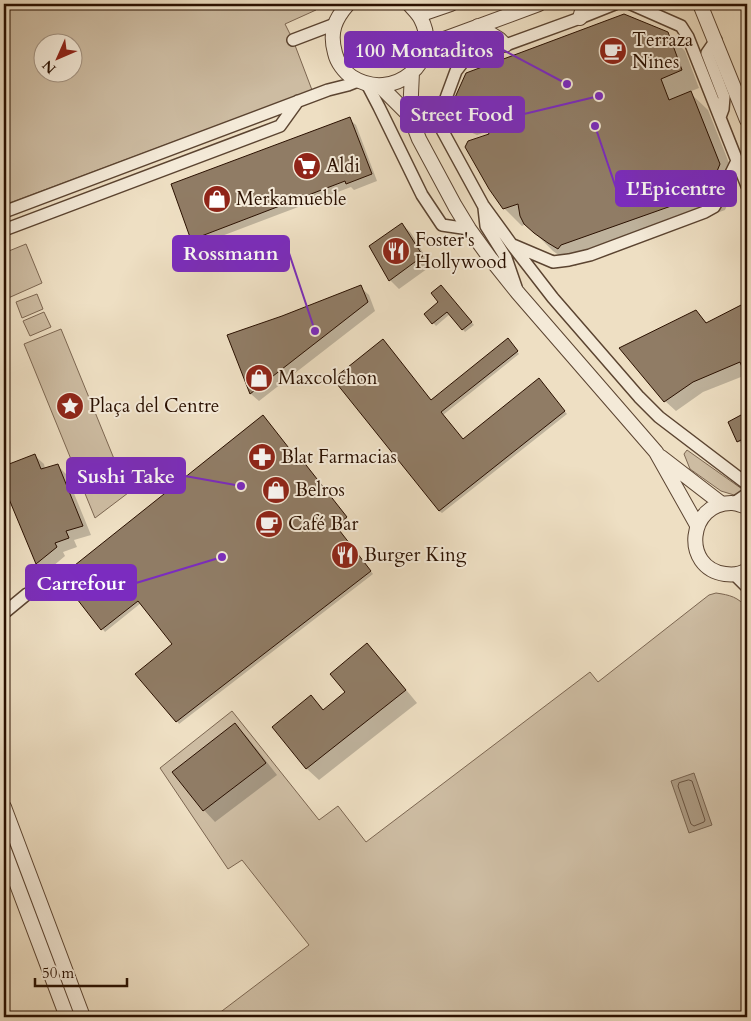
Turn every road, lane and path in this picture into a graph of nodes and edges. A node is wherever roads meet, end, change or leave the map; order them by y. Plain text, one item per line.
1 (348, 4) edge
2 (410, 4) edge
3 (539, 4) edge
4 (584, 4) edge
5 (615, 4) edge
6 (631, 4) edge
7 (445, 5) edge
8 (702, 5) edge
9 (419, 15) junction
10 (580, 18) junction
11 (335, 24) junction
12 (478, 26) junction
13 (293, 40) dead end
14 (716, 40) junction
15 (505, 45) junction
16 (425, 48) junction
17 (341, 66) junction
18 (412, 72) junction
19 (368, 84) junction
20 (328, 90) junction
21 (298, 101) junction
22 (410, 116) junction
23 (720, 117) junction
24 (747, 120) edge
25 (737, 161) junction
26 (747, 186) edge
27 (484, 205) junction
28 (4, 212) edge
29 (469, 229) junction
30 (4, 230) edge
31 (512, 244) junction
32 (518, 293) junction
33 (656, 452) junction
34 (747, 484) edge
35 (747, 494) edge
36 (734, 505) edge
37 (697, 525) junction
38 (744, 576) edge
39 (27, 594) dead end
40 (4, 613) edge
41 (4, 807) edge
42 (4, 850) edge
43 (67, 1017) edge
44 (83, 1017) edge

1 - 11 street
2 - 9 street
3 - 12 street
4 - 10 street
5 - 10 street
6 - 23 street
7 - 9 street
8 - 14 street
9 - 16 street
10 - 15 street
11 - 13 street
11 - 17 street
12 - 15 street
12 - 16 street
14 - 23 street
14 - 24 street
15 - 27 street
16 - 18 street
17 - 19 street
17 - 20 street
18 - 19 street
18 - 22 street
19 - 20 street
19 - 22 street
19 - 29 street
20 - 21 street
21 - 28 street
21 - 30 street
22 - 29 street
23 - 25 street
25 - 26 street
25 - 31 street
27 - 31 street
27 - 32 street
29 - 32 street
31 - 34 street
32 - 33 street
33 - 36 street
33 - 37 street
35 - 36 street
36 - 37 street
37 - 38 street
39 - 40 street
41 - 44 street
42 - 43 street

